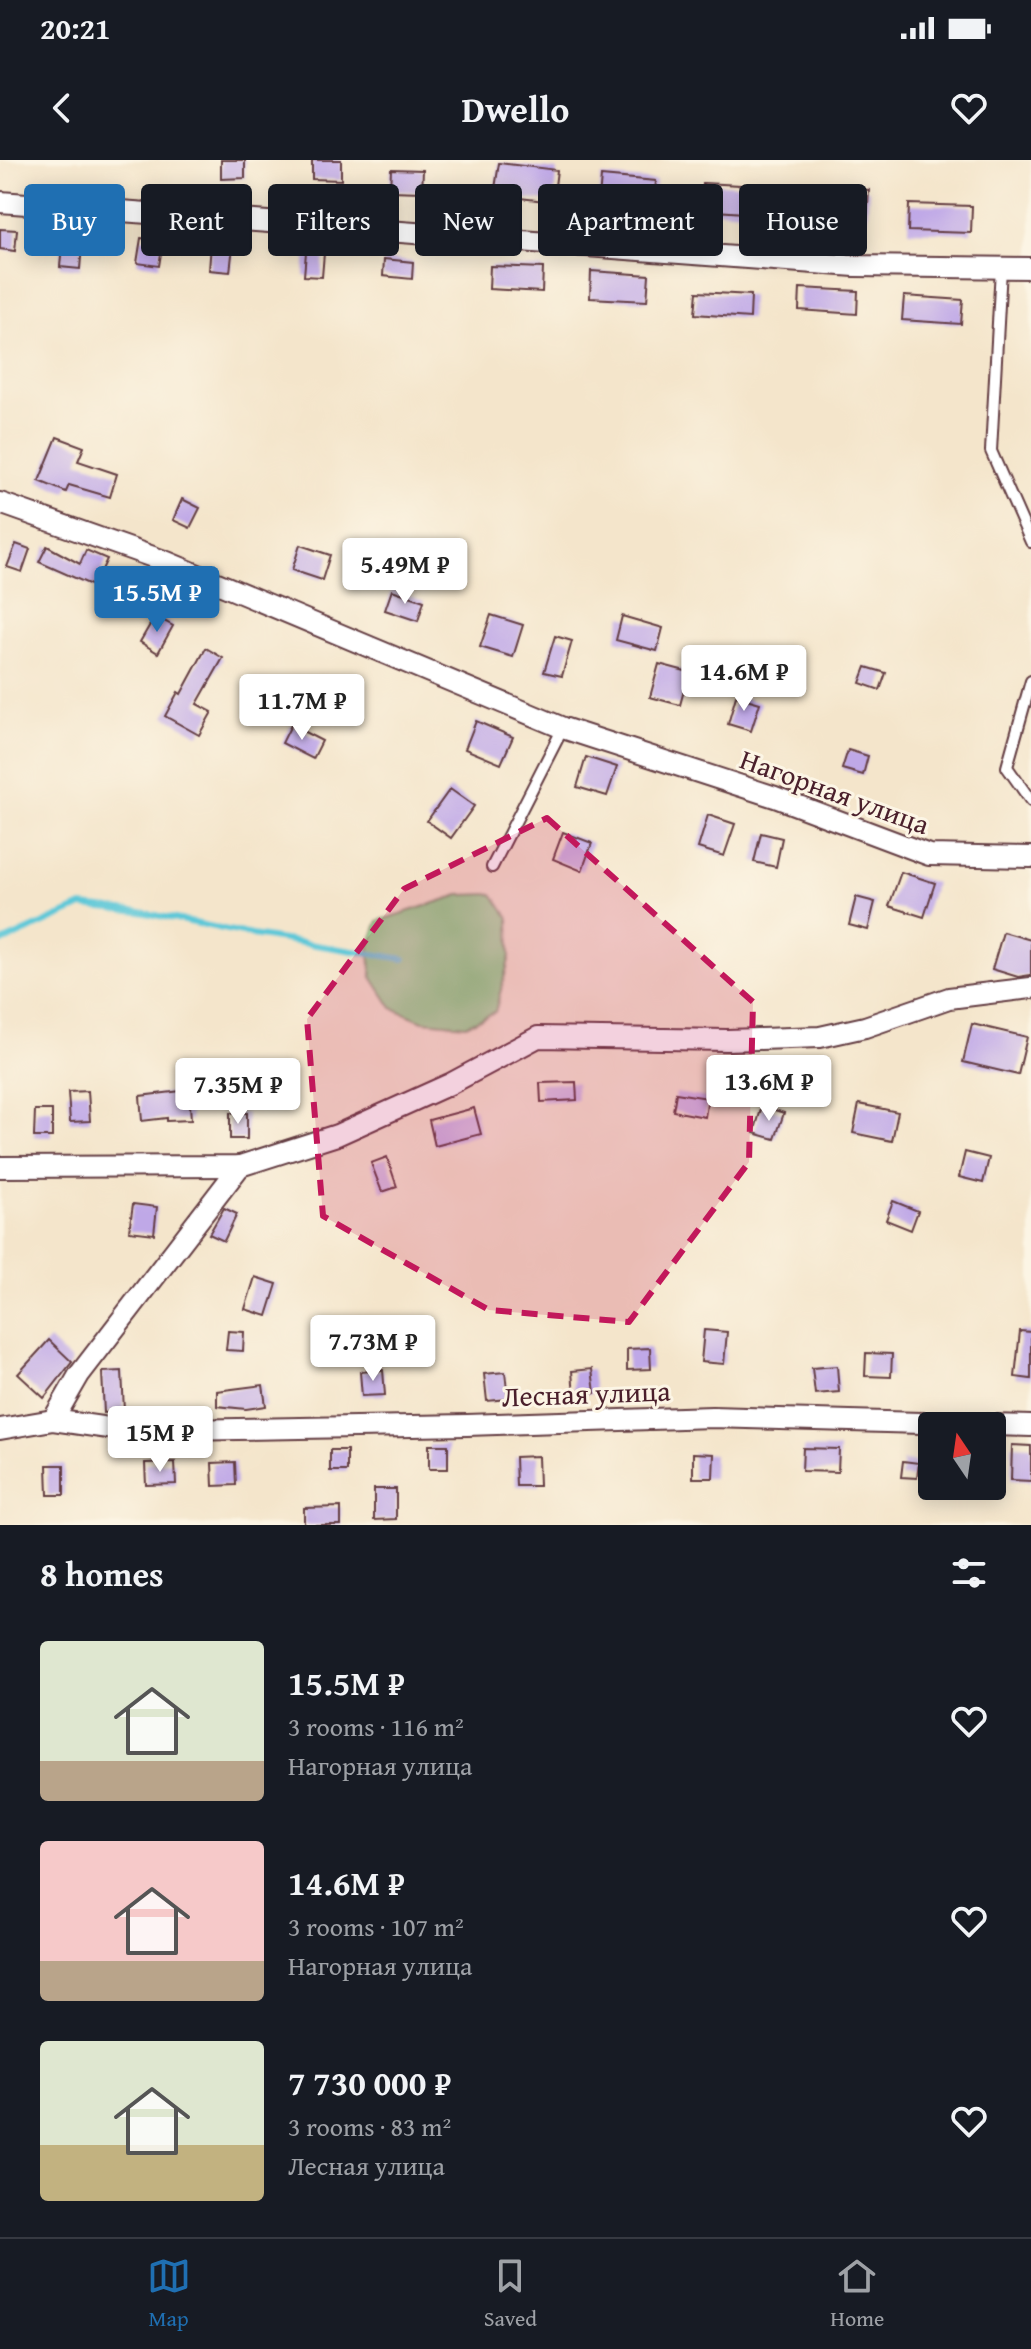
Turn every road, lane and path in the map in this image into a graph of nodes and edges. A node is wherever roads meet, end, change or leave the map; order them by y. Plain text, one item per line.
1 (0, 202) edge
2 (1001, 268) junction
3 (1031, 268) edge
4 (0, 503) edge
5 (1031, 542) edge
6 (1031, 681) edge
7 (563, 728) junction
8 (1031, 801) edge
9 (1031, 857) edge
10 (492, 867) dead end
11 (1031, 988) edge
12 (240, 1166) junction
13 (0, 1167) edge
14 (53, 1420) junction
15 (1031, 1426) edge
16 (0, 1429) edge

1 - 2 street
2 - 3 street
2 - 5 lane
4 - 7 street, Нагорная улица
6 - 8 lane
7 - 9 street, Нагорная улица
7 - 10 lane
11 - 12 street
12 - 13 street
12 - 14 street
14 - 15 street, Лесная улица
14 - 16 street, Лесная улица

